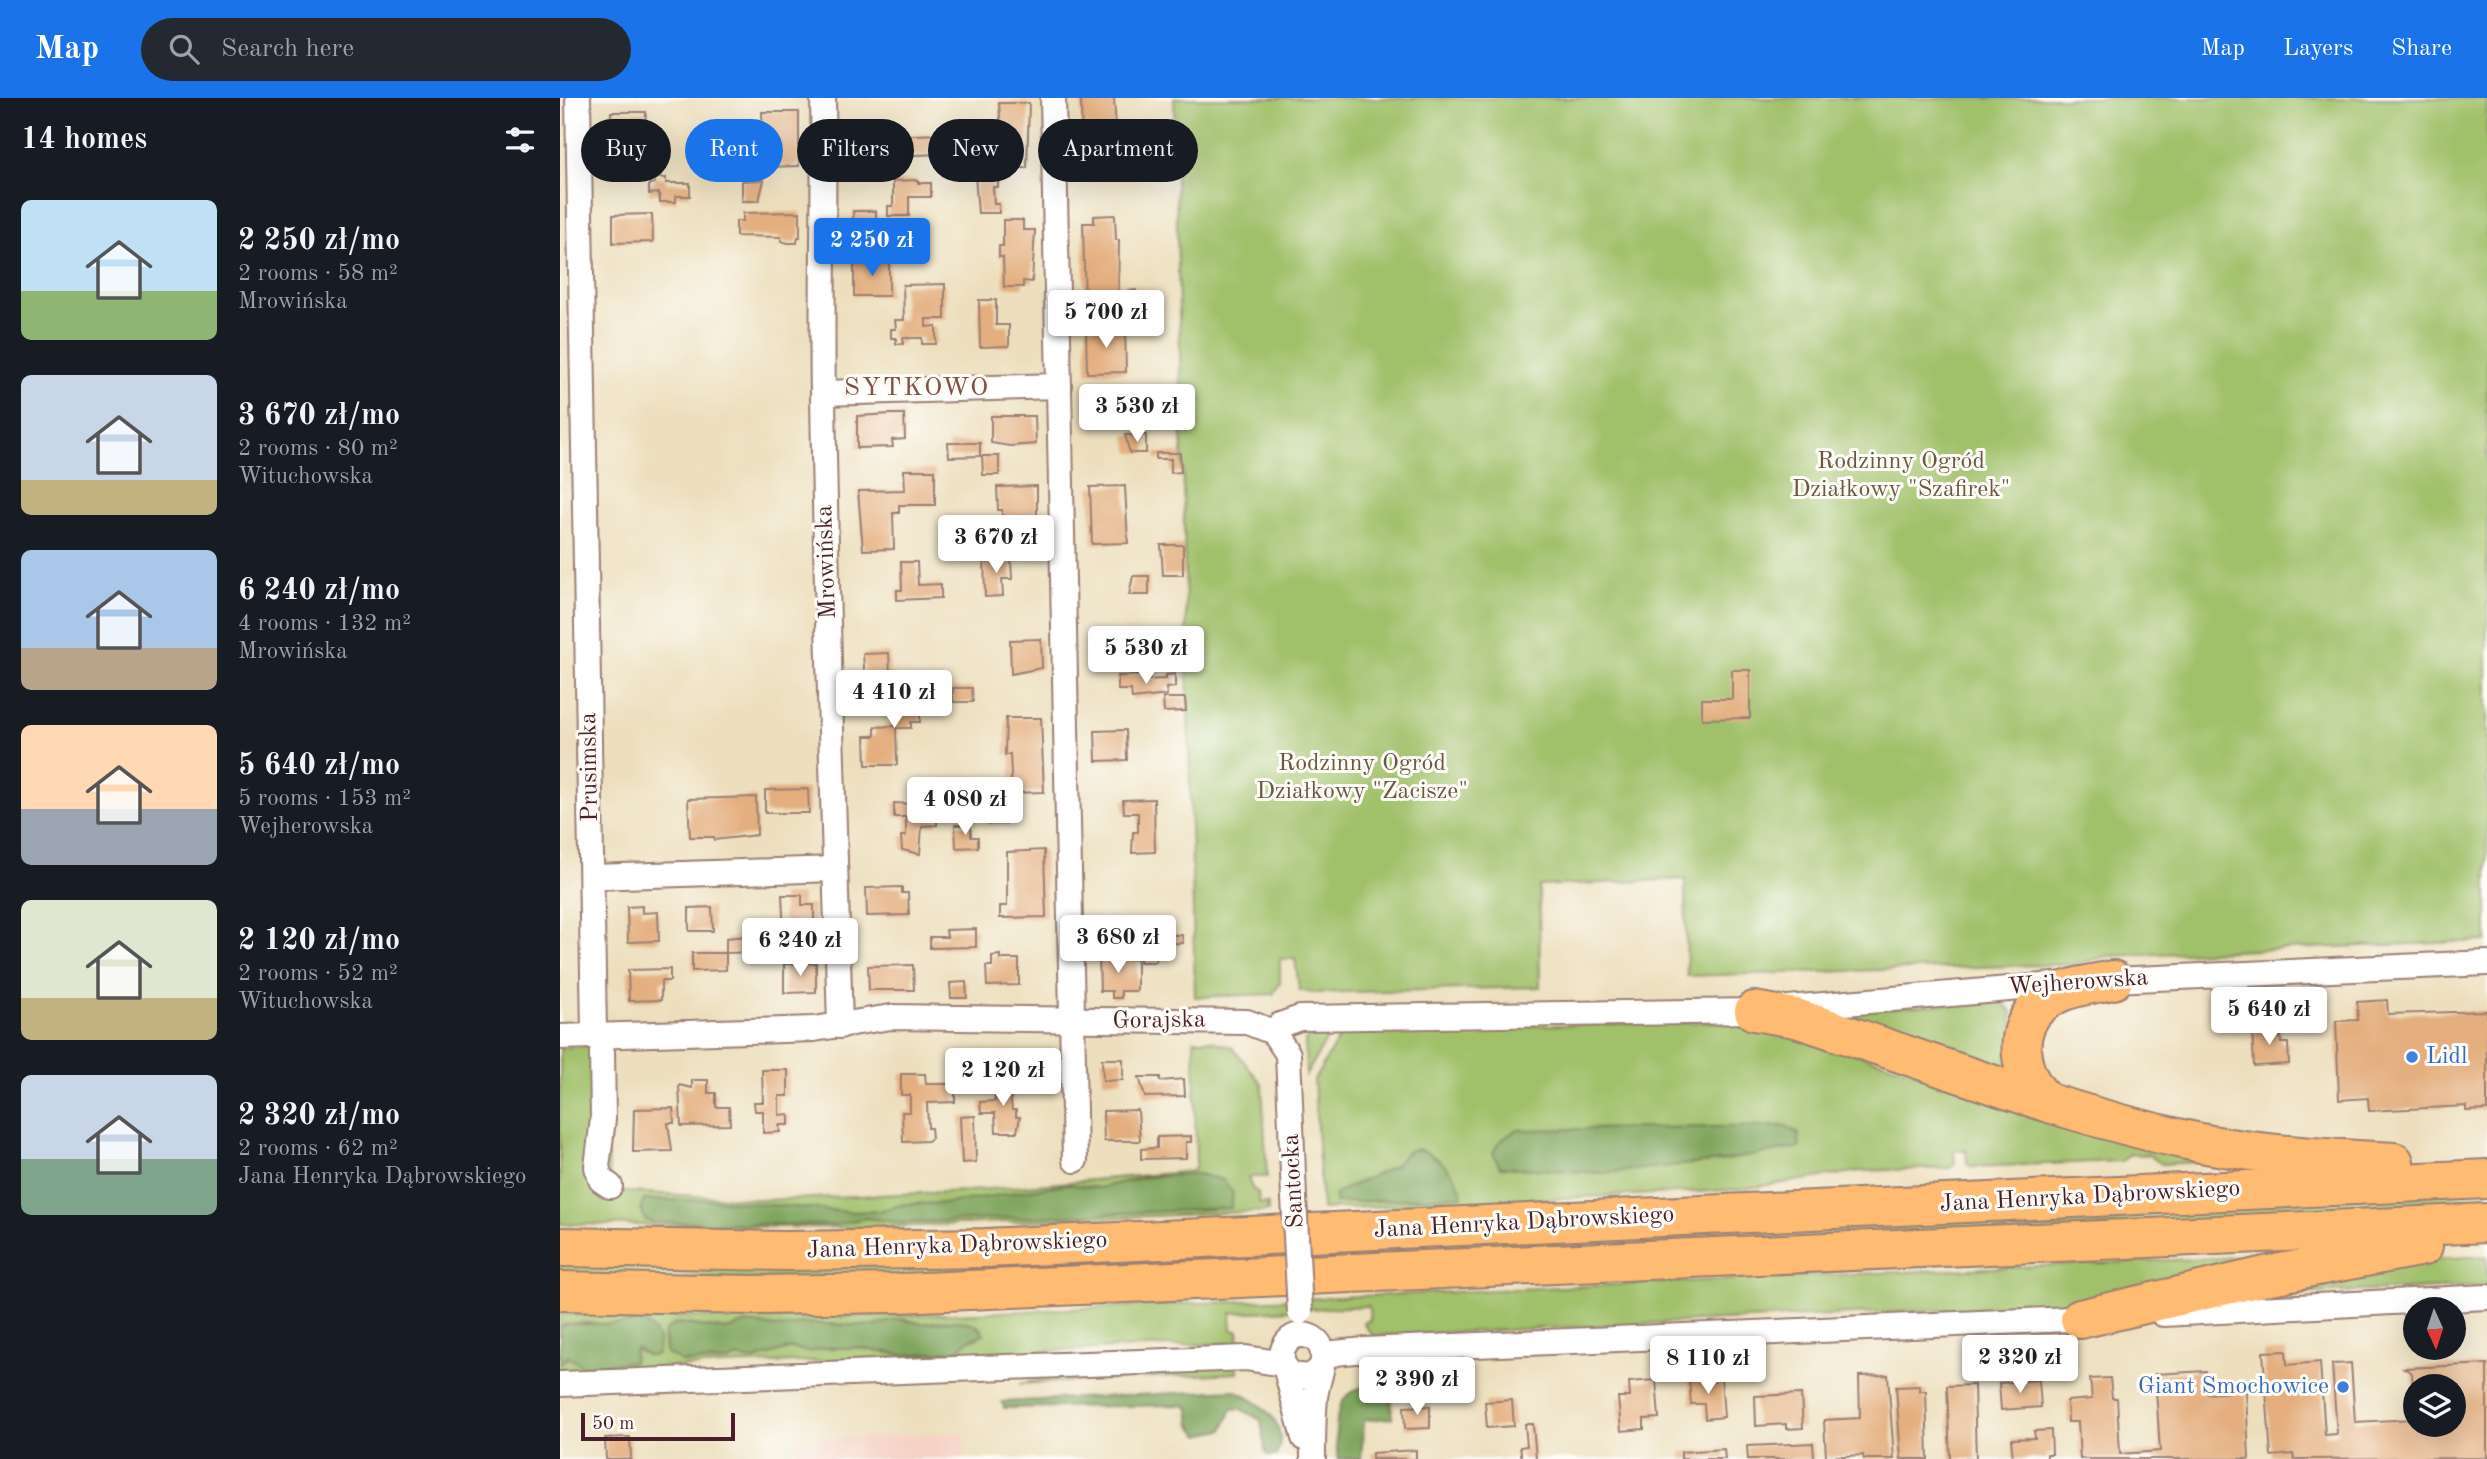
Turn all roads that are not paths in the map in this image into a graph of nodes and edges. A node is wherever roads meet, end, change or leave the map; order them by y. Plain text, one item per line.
1 (578, 98) edge
2 (823, 98) edge
3 (1054, 98) edge
4 (1057, 386) junction
5 (823, 393) junction
6 (835, 869) junction
7 (593, 877) junction
8 (2487, 964) edge
9 (2113, 980) junction
10 (1754, 1011) junction
11 (1070, 1020) junction
12 (840, 1026) junction
13 (1273, 1032) junction
14 (560, 1037) edge
15 (598, 1043) junction
16 (2045, 1100) junction
17 (1075, 1160) dead end
18 (2487, 1169) edge
19 (2487, 1179) edge
20 (610, 1186) dead end
21 (2487, 1223) edge
22 (2487, 1235) edge
23 (560, 1247) edge
24 (560, 1291) edge
25 (2487, 1297) edge
26 (2080, 1319) junction
27 (1301, 1323) junction
28 (1322, 1363) junction
29 (1284, 1367) junction
30 (560, 1384) edge
31 (1310, 1459) edge

1 - 7 street, Prusimska
2 - 5 street, Mrowińska
3 - 4 street
4 - 5 street
4 - 11 street
5 - 6 street, Mrowińska
6 - 7 street
6 - 12 street, Mrowińska
7 - 15 street, Prusimska
8 - 9 street, Wejherowska
9 - 10 street, Wejherowska
9 - 16 main road
10 - 13 street
10 - 16 main road
11 - 12 street, Gorajska
11 - 13 street, Gorajska
11 - 17 street
12 - 15 street, Gorajska
13 - 27 street, Santocka, bridge
14 - 15 street, Gorajska
15 - 20 street, Prusimska
16 - 18 main road
19 - 23 main road, Jana Henryka Dąbrowskiego
21 - 24 main road, Jana Henryka Dąbrowskiego
22 - 26 main road
25 - 26 street
26 - 28 street
27 - 28 street
27 - 29 street
28 - 29 street
28 - 31 street
29 - 30 street
29 - 31 street

